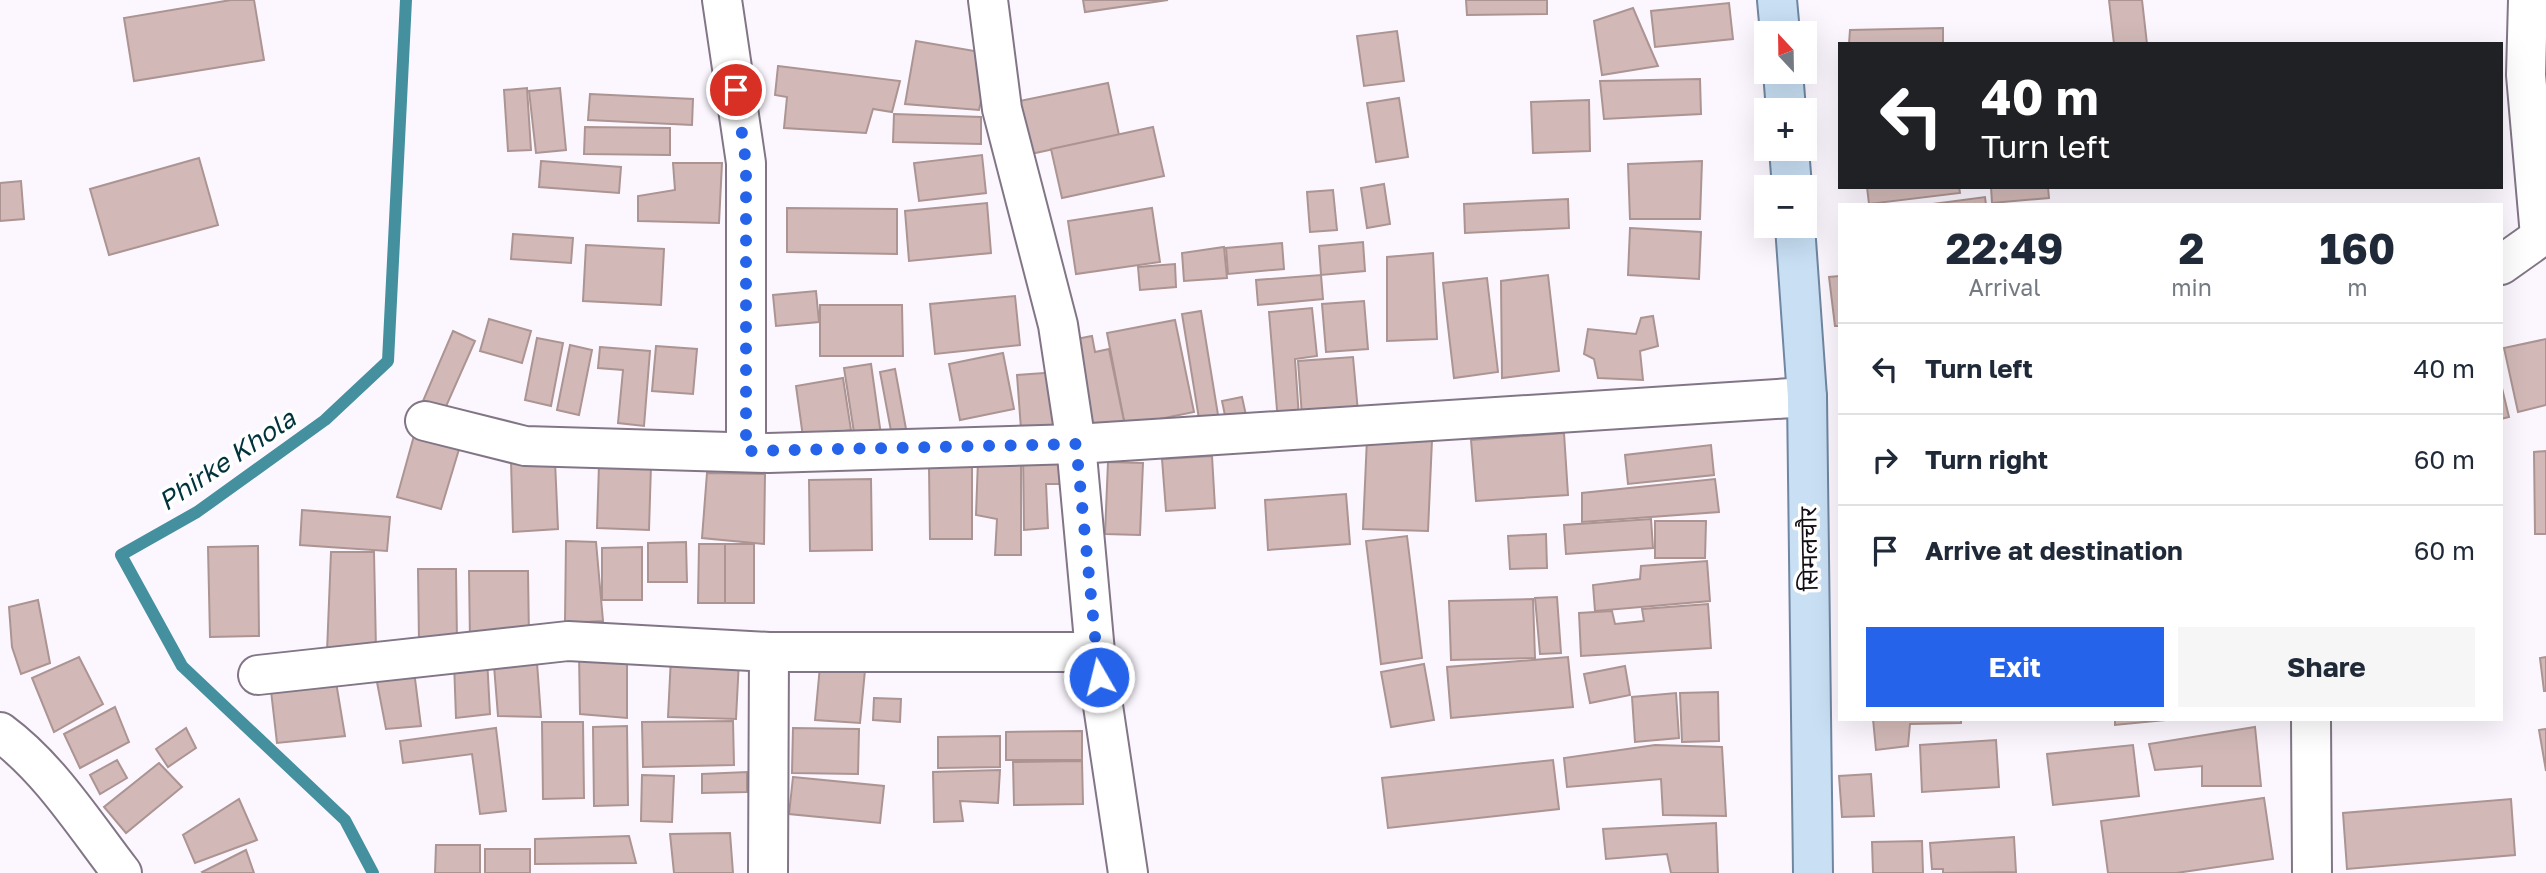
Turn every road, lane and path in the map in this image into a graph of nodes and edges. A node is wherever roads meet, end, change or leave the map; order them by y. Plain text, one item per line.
1 (722, 0) edge
2 (988, 0) edge
3 (1777, 0) edge
4 (2528, 0) edge
5 (1779, 21) edge
6 (2543, 234) edge
7 (1796, 238) edge
8 (2503, 264) edge
9 (1807, 397) junction
10 (425, 421) dead end
11 (1076, 444) junction
12 (746, 451) junction
13 (769, 652) junction
14 (1095, 652) junction
15 (258, 675) dead end
16 (2311, 721) edge
17 (0, 732) edge
18 (122, 873) edge
19 (768, 873) edge
20 (1128, 873) edge
21 (1813, 873) edge
22 (2312, 873) edge

1 - 12 street
2 - 11 street
3 - 5 main road
4 - 6 street
6 - 8 street
7 - 9 main road, सिमलचौर
9 - 11 street
9 - 21 main road, सिमलचौर
10 - 12 street
11 - 12 street
11 - 14 street
13 - 14 street
13 - 15 street
13 - 19 street
14 - 20 street
16 - 22 street
17 - 18 street

